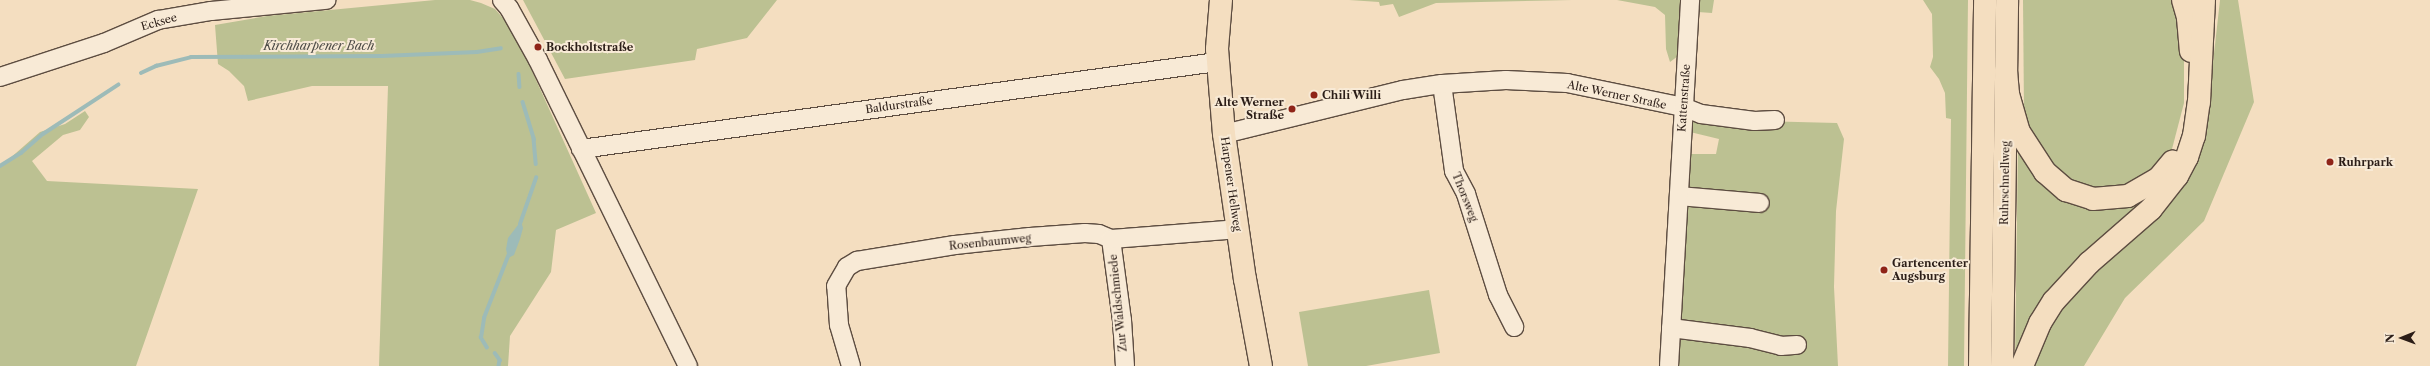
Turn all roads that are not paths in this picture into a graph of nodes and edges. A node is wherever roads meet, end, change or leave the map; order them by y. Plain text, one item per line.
1 (326, 0) edge
2 (502, 0) edge
3 (1221, 0) edge
4 (1690, 0) edge
5 (1985, 0) edge
6 (2007, 0) edge
7 (2183, 0) edge
8 (2205, 6) edge
9 (1217, 62) junction
10 (2006, 71) junction
11 (0, 77) edge
12 (1442, 84) junction
13 (1683, 107) junction
14 (1775, 120) dead end
15 (1224, 134) junction
16 (581, 149) junction
17 (1679, 196) junction
18 (1760, 204) dead end
19 (1237, 229) junction
20 (1111, 240) junction
21 (1514, 327) dead end
22 (1671, 328) junction
23 (1797, 345) dead end
24 (688, 366) edge
25 (850, 366) edge
26 (1124, 366) edge
27 (1261, 366) edge
28 (1669, 366) edge
29 (1980, 366) edge
30 (2002, 366) edge
31 (2022, 366) edge

1 - 11 street, Ecksee
2 - 16 street
3 - 9 main road, Harpener Hellweg
4 - 13 street, Kattenstraße
5 - 29 main road, Ruhrschnellweg
6 - 10 main road, Ruhrschnellweg
7 - 10 main road
8 - 31 main road
9 - 15 main road, Harpener Hellweg
9 - 16 street, Baldurstraße
10 - 30 main road, Ruhrschnellweg
12 - 13 street, Alte Werner Straße
12 - 15 street, Alte Werner Straße
12 - 21 street, Thorsweg
13 - 14 street, Alte Werner Straße
13 - 17 street, Kattenstraße
15 - 19 main road, Harpener Hellweg
16 - 24 street
17 - 18 street
17 - 22 street, Kattenstraße
19 - 20 street, Rosenbaumweg
19 - 27 main road, Harpener Hellweg
20 - 25 street, Rosenbaumweg
20 - 26 street, Zur Waldschmiede
22 - 23 street
22 - 28 street, Kattenstraße

